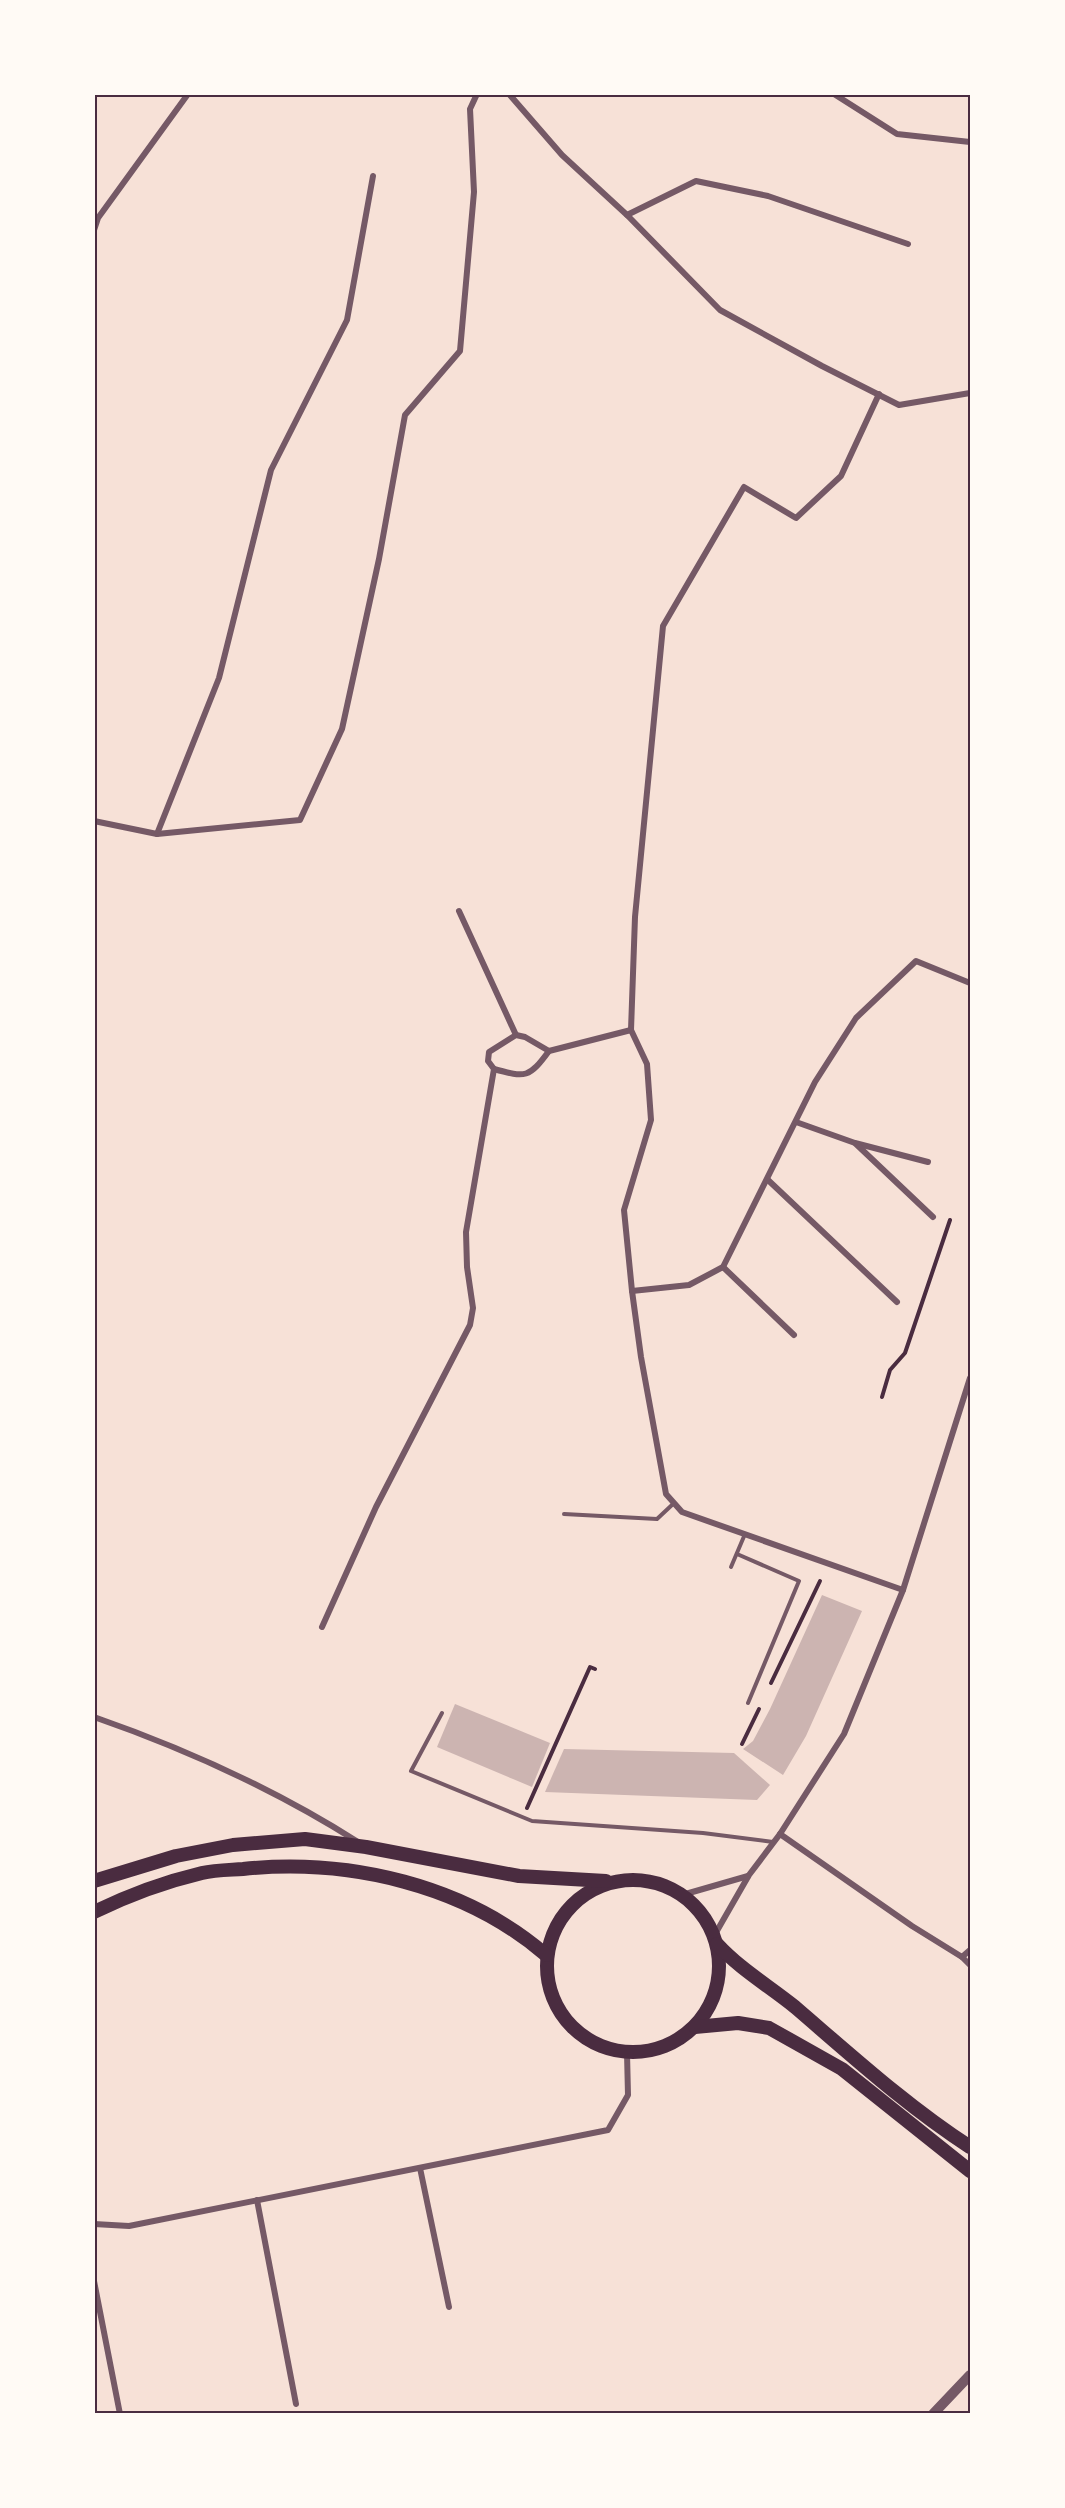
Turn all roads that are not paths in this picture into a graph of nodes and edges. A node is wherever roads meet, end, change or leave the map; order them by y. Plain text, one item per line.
1 (188, 94) edge
2 (477, 94) edge
3 (510, 94) edge
4 (834, 94) edge
5 (970, 142) edge
6 (373, 176) dead end
7 (627, 215) junction
8 (94, 230) edge
9 (908, 244) dead end
10 (970, 393) edge
11 (879, 394) junction
12 (94, 821) edge
13 (157, 834) junction
14 (459, 911) dead end
15 (970, 983) edge
16 (631, 1030) junction
17 (516, 1035) junction
18 (549, 1051) junction
19 (494, 1069) junction
20 (796, 1122) junction
21 (855, 1143) junction
22 (928, 1162) dead end
23 (768, 1180) junction
24 (933, 1217) dead end
25 (723, 1267) junction
26 (632, 1291) junction
27 (897, 1302) dead end
28 (794, 1335) dead end
29 (970, 1378) edge
30 (674, 1504) junction
31 (564, 1515) dead end
32 (745, 1534) junction
33 (737, 1554) junction
34 (731, 1567) dead end
35 (903, 1590) junction
36 (322, 1627) dead end
37 (748, 1704) dead end
38 (442, 1713) dead end
39 (94, 1717) edge
40 (780, 1834) junction
41 (772, 1842) junction
42 (366, 1847) junction
43 (749, 1875) junction
44 (94, 1881) edge
45 (612, 1881) junction
46 (682, 1895) junction
47 (94, 1912) edge
48 (716, 1940) junction
49 (970, 1950) edge
50 (546, 1955) junction
51 (962, 1957) junction
52 (970, 1965) edge
53 (695, 2027) junction
54 (627, 2053) junction
55 (970, 2147) edge
56 (420, 2168) junction
57 (970, 2171) edge
58 (257, 2200) junction
59 (94, 2224) edge
60 (94, 2280) edge
61 (449, 2307) dead end
62 (970, 2375) edge
63 (296, 2404) dead end
64 (120, 2414) edge
65 (933, 2414) edge

1 - 8 street
2 - 13 street
3 - 7 street
4 - 5 street
6 - 13 street
7 - 9 street
7 - 11 street
10 - 11 street
11 - 16 street
12 - 13 street
14 - 17 street
15 - 20 street
16 - 18 street
16 - 26 street
17 - 18 street
17 - 19 street
18 - 19 street
19 - 36 street
20 - 21 street
20 - 23 street
21 - 22 street
21 - 24 street
23 - 25 street
23 - 27 street
25 - 26 street
25 - 28 street
26 - 30 street
29 - 35 street
30 - 31 lane
30 - 32 street
32 - 33 lane
32 - 35 street
33 - 34 lane
33 - 37 lane
35 - 40 street
38 - 41 lane
39 - 42 street
40 - 41 street
40 - 51 street
41 - 43 street
42 - 44 main road
42 - 45 main road
43 - 46 street
43 - 48 street
45 - 46 main road
45 - 50 main road
46 - 48 main road
47 - 50 main road
48 - 53 main road
48 - 55 main road
49 - 51 street
50 - 54 main road
51 - 52 street
53 - 54 main road
53 - 57 main road
54 - 56 street
56 - 58 street
56 - 61 street
58 - 59 street
58 - 63 street
60 - 64 street
62 - 65 street

